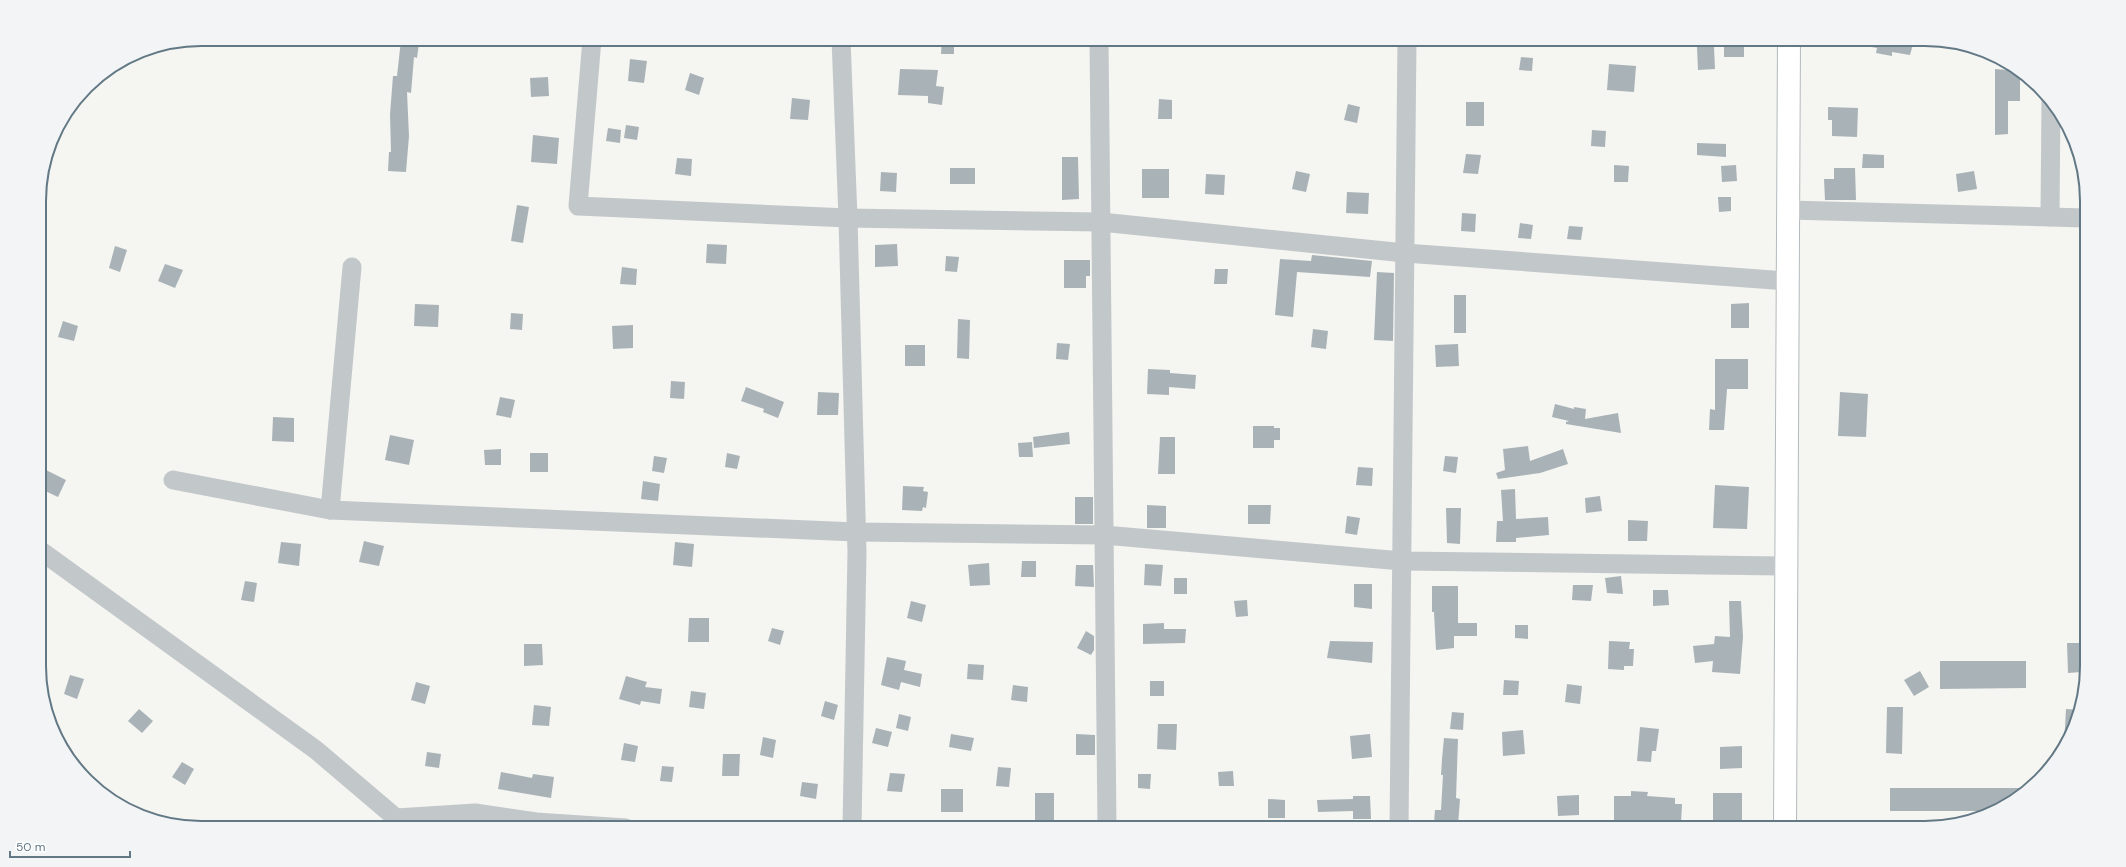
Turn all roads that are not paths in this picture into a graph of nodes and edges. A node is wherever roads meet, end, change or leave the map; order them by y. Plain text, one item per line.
1 (591, 46) edge
2 (841, 46) edge
3 (1099, 46) edge
4 (1407, 46) edge
5 (1789, 46) edge
6 (2051, 111) edge
7 (1788, 210) junction
8 (2050, 217) junction
9 (848, 218) junction
10 (2080, 218) edge
11 (1101, 222) junction
12 (1405, 253) junction
13 (352, 267) dead end
14 (1788, 281) junction
15 (173, 480) dead end
16 (330, 510) junction
17 (856, 532) junction
18 (1104, 535) junction
19 (46, 555) edge
20 (1402, 561) junction
21 (1786, 566) junction
22 (529, 821) edge
23 (852, 821) edge
24 (1107, 821) edge
25 (1399, 821) edge
26 (1785, 821) edge

1 - 9 street
2 - 9 street
3 - 11 street
4 - 12 street
5 - 7 main road
6 - 8 street
7 - 8 street
7 - 14 main road
8 - 10 street
9 - 11 street
9 - 17 street
11 - 12 street
11 - 18 street
12 - 14 street
12 - 20 street
13 - 16 street
14 - 21 main road
15 - 16 street
16 - 17 street
17 - 18 street
17 - 23 street
18 - 20 street
18 - 24 street
19 - 22 street
20 - 21 street
20 - 25 street
21 - 26 main road

